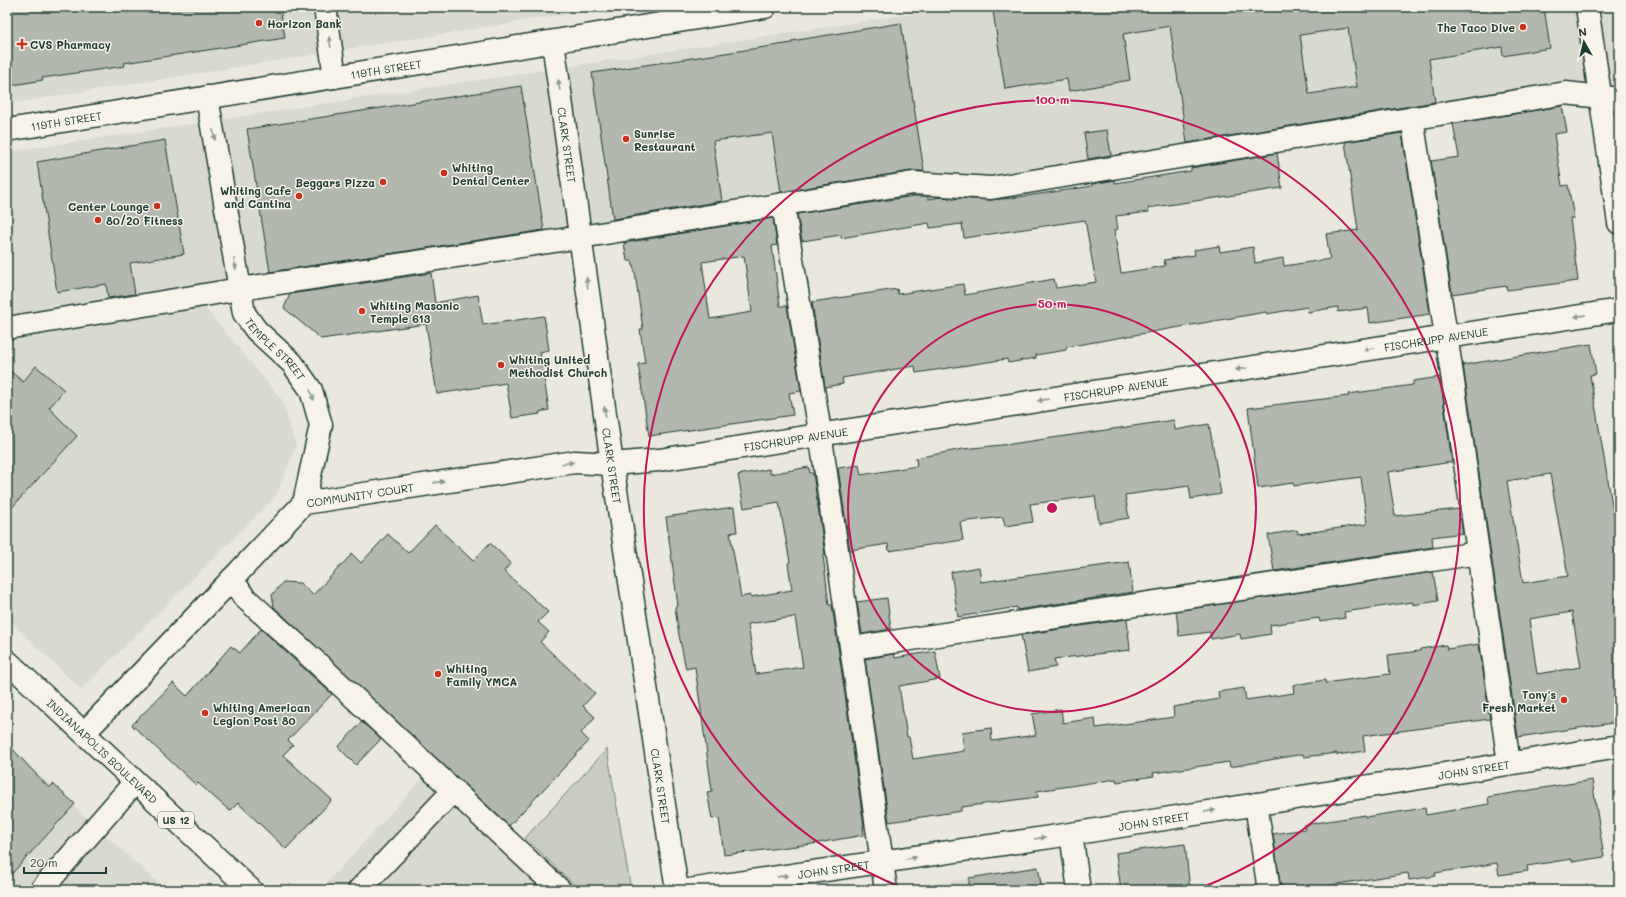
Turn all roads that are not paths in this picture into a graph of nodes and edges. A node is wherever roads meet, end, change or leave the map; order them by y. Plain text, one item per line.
1 (325, 7) edge
2 (765, 7) edge
3 (1587, 7) edge
4 (720, 10) edge
5 (553, 42) junction
6 (335, 77) junction
7 (207, 97) junction
8 (1610, 98) edge
9 (1412, 118) junction
10 (7, 130) edge
11 (782, 204) junction
12 (1619, 223) edge
13 (581, 237) junction
14 (240, 289) junction
15 (1619, 310) edge
16 (7, 328) edge
17 (1446, 336) junction
18 (820, 434) junction
19 (612, 464) junction
20 (304, 503) junction
21 (1478, 553) junction
22 (232, 579) junction
23 (852, 648) junction
24 (7, 661) edge
25 (84, 733) junction
26 (1619, 746) edge
27 (1509, 763) junction
28 (136, 782) junction
29 (454, 790) junction
30 (1256, 804) junction
31 (1071, 834) junction
32 (882, 862) junction
33 (41, 890) edge
34 (251, 890) edge
35 (359, 890) edge
36 (560, 890) edge
37 (677, 890) edge
38 (689, 890) edge
39 (886, 890) edge
40 (1079, 890) edge
41 (1269, 890) edge

6 -> 1 street
2 - 4 street, 119TH STREET
3 - 8 street
4 - 5 street, 119TH STREET
5 - 6 street, 119TH STREET
13 -> 5 street, CLARK STREET
6 - 7 street, 119TH STREET
7 - 10 street, 119TH STREET
7 -> 14 street, TEMPLE STREET
8 - 9 street
8 - 12 street
9 - 11 street
9 - 17 street
11 - 13 street
11 - 18 street
13 - 14 street
19 -> 13 street, CLARK STREET
14 - 16 street
14 -> 20 street, TEMPLE STREET
15 -> 17 street, FISCHRUPP AVENUE
17 -> 18 street, FISCHRUPP AVENUE
17 - 21 street
18 - 19 street, FISCHRUPP AVENUE
18 - 23 street
20 -> 19 street, COMMUNITY COURT
19 - 37 street, CLARK STREET
20 - 22 street, COMMUNITY COURT
21 - 23 street
21 - 27 street
22 - 25 street, COMMUNITY COURT
22 - 29 street
23 - 32 street
24 - 25 street, INDIANAPOLIS BOULEVARD / US 12
25 - 28 street, INDIANAPOLIS BOULEVARD / US 12
26 - 27 street, JOHN STREET
27 - 30 street, JOHN STREET
28 - 33 street
28 - 34 street, INDIANAPOLIS BOULEVARD / US 12
29 - 35 street
29 - 36 street
31 -> 30 street, JOHN STREET
30 - 41 street
32 -> 31 street, JOHN STREET
31 - 40 street
38 -> 32 street, JOHN STREET
32 - 39 street

